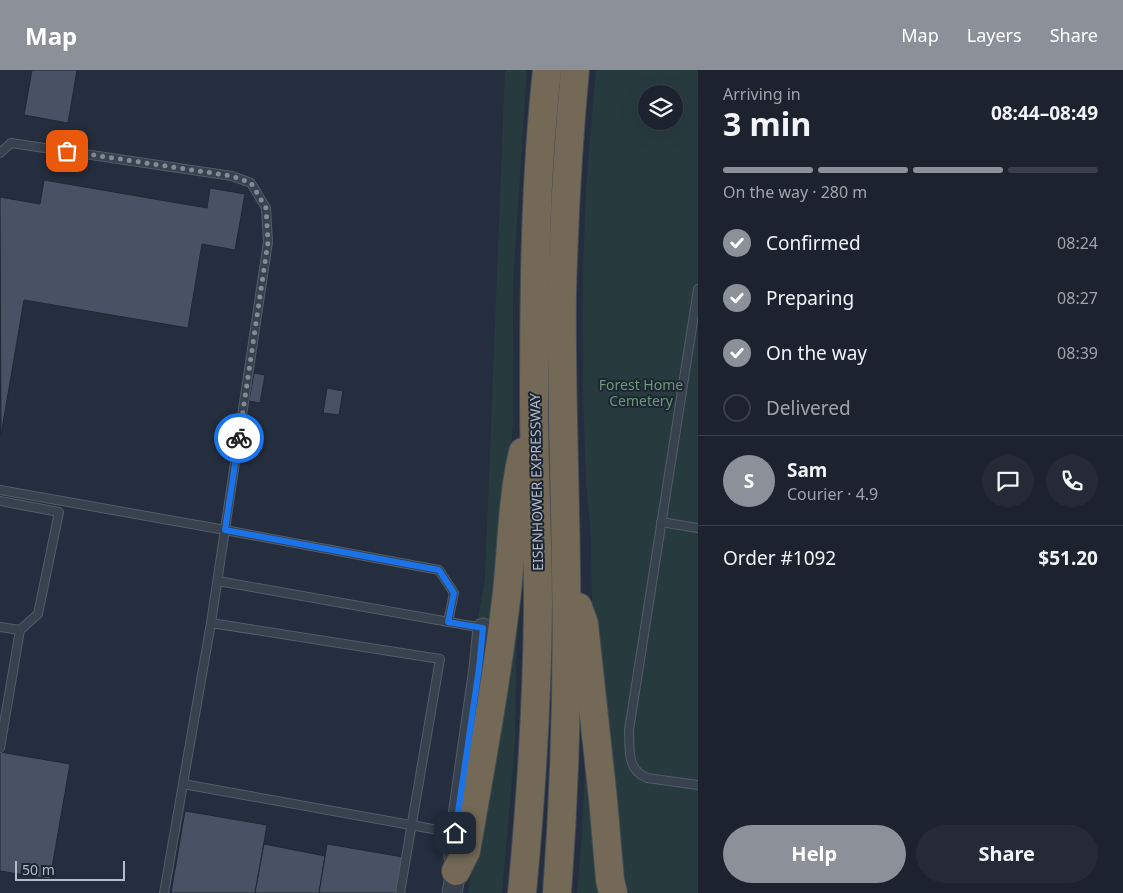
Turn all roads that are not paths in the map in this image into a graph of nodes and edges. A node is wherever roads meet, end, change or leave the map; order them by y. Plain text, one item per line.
1 (547, 70) edge
2 (576, 73) edge
3 (0, 153) edge
4 (698, 289) edge
5 (697, 306) edge
6 (534, 402) junction
7 (0, 490) edge
8 (0, 501) edge
9 (661, 522) junction
10 (698, 528) edge
11 (225, 530) junction
12 (566, 571) junction
13 (218, 581) junction
14 (448, 622) junction
15 (210, 623) junction
16 (0, 627) edge
17 (483, 628) joint
18 (20, 630) junction
19 (0, 748) edge
20 (183, 784) junction
21 (698, 785) edge
22 (412, 824) junction
23 (455, 833) junction
24 (454, 882) edge
25 (611, 889) edge
26 (164, 893) edge
27 (400, 893) edge
28 (522, 893) edge
29 (557, 893) edge

1 - 6 highway, EISENHOWER EXPRESSWAY
2 - 12 highway, EISENHOWER EXPRESSWAY
3 - 11 lane
4 - 5 lane
5 - 9 lane
6 - 24 highway
6 - 28 highway, EISENHOWER EXPRESSWAY
7 - 11 lane
8 - 18 lane
9 - 10 lane
9 - 21 lane
11 - 13 lane
11 - 14 lane
12 - 25 highway
12 - 29 highway, EISENHOWER EXPRESSWAY
13 - 14 lane
13 - 15 lane
14 - 17 lane
15 - 20 lane
15 - 22 lane
16 - 18 lane
17 - 23 street
18 - 19 lane
20 - 22 lane
20 - 26 lane
22 - 23 lane
22 - 27 lane
23 - 24 street

